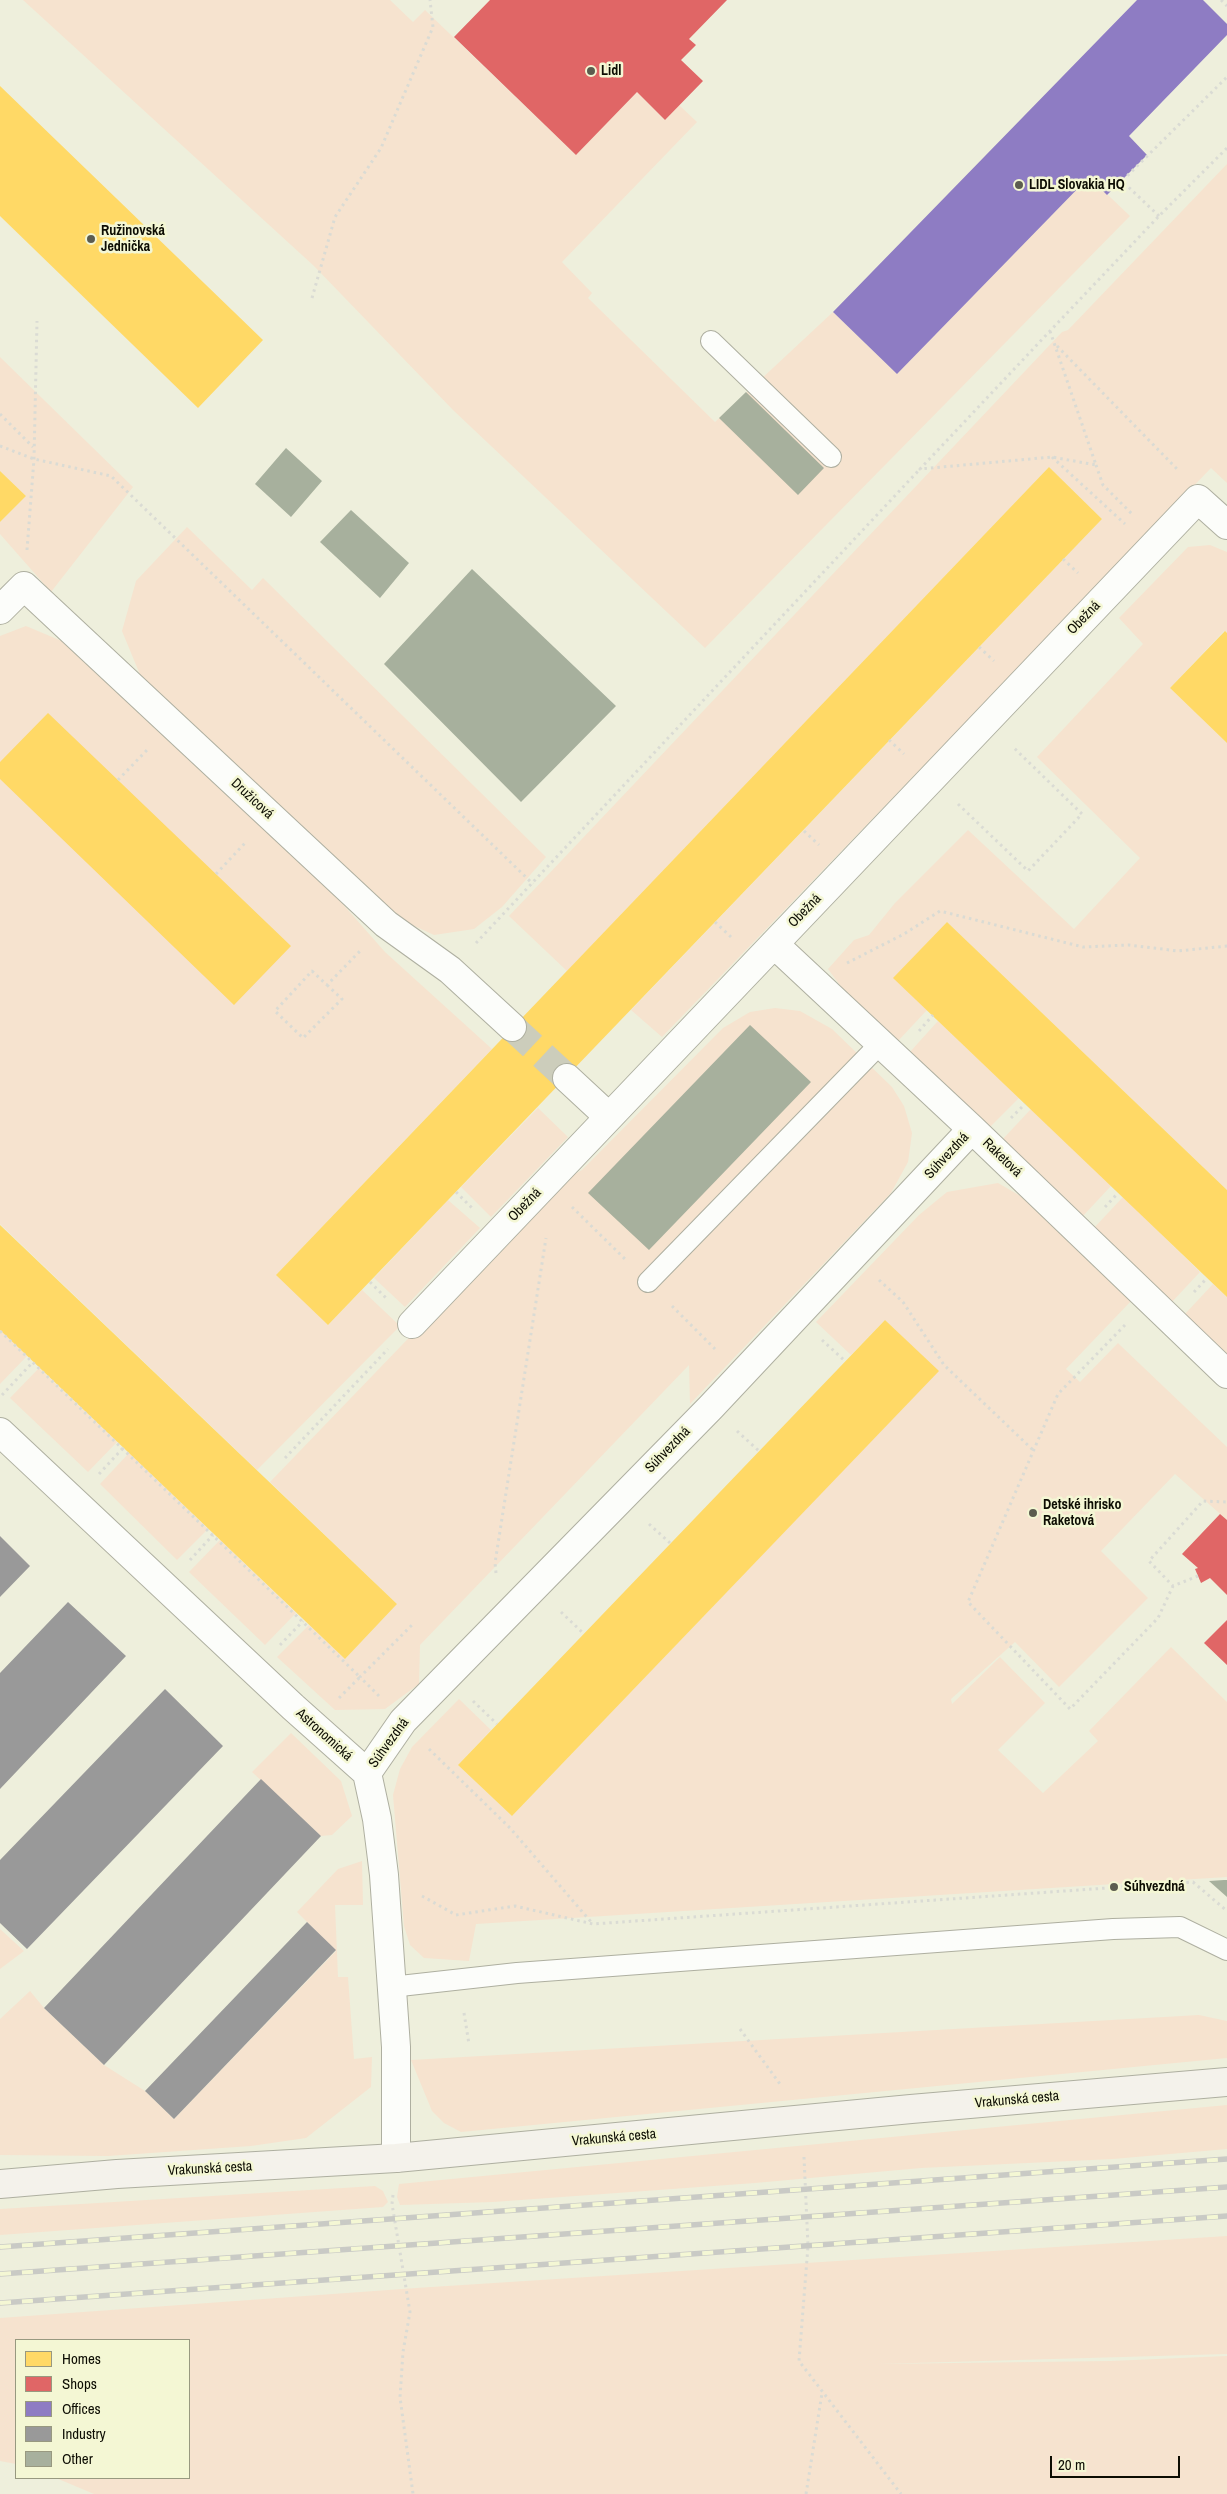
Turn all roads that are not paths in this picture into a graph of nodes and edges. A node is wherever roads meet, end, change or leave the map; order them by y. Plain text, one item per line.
1 (711, 341) dead end
2 (831, 457) dead end
3 (1227, 526) edge
4 (0, 610) edge
5 (774, 944) junction
6 (512, 1027) tunnel mouth
7 (880, 1044) junction
8 (567, 1078) tunnel mouth
9 (609, 1117) junction
10 (972, 1129) junction
11 (648, 1282) dead end
12 (412, 1324) road end
13 (1227, 1374) edge
14 (0, 1432) edge
15 (367, 1773) junction
16 (1227, 1950) edge
17 (391, 1987) junction
18 (1227, 2082) edge
19 (396, 2158) junction
20 (0, 2184) edge

1 - 2 lane
3 - 5 street, Obežná
4 - 6 street, Družicová
5 - 7 street, Raketová
5 - 9 street, Obežná
7 - 10 street, Raketová
7 - 11 lane
8 - 9 street
9 - 12 street, Obežná
10 - 13 street, Raketová
10 - 15 street, Súhvezdná
14 - 15 street, Astronomická
15 - 17 street
16 - 17 lane
17 - 19 street
18 - 19 main road, Vrakunská cesta
19 - 20 main road, Vrakunská cesta

